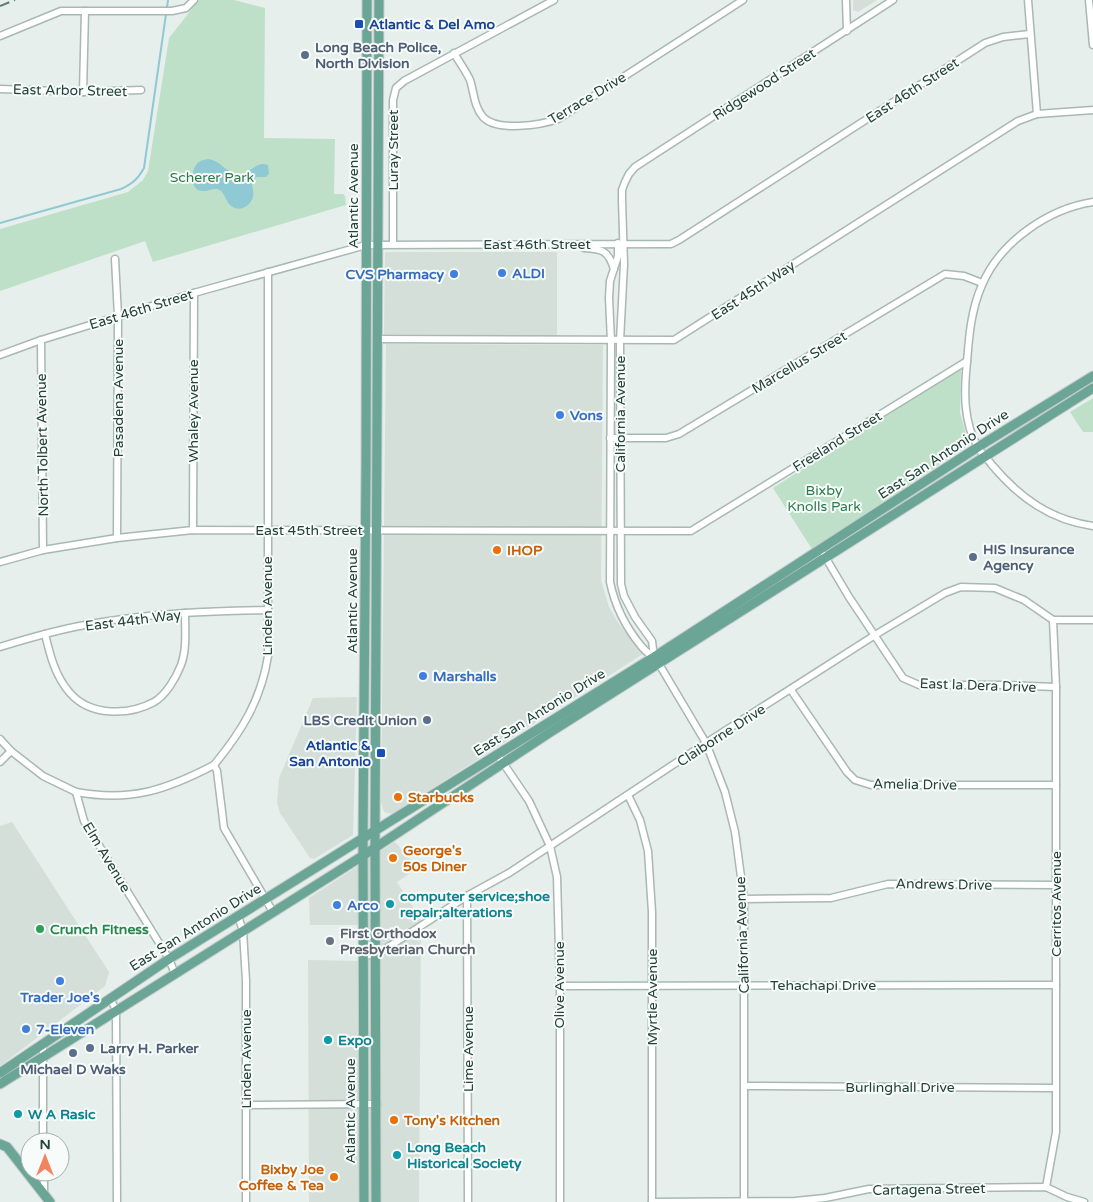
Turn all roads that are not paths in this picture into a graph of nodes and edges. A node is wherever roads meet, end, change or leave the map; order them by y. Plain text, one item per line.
1 (194, 0) edge
2 (367, 0) edge
3 (379, 0) edge
4 (554, 0) edge
5 (743, 0) edge
6 (846, 0) edge
7 (893, 0) edge
8 (1028, 0) edge
9 (1089, 0) edge
10 (85, 11) junction
11 (847, 31) junction
12 (1030, 34) junction
13 (0, 36) edge
14 (1093, 45) edge
15 (454, 53) junction
16 (0, 89) edge
17 (140, 90) dead end
18 (83, 92) junction
19 (1093, 110) edge
20 (1037, 114) junction
21 (635, 167) joint
22 (1093, 202) edge
23 (620, 243) junction
24 (378, 244) junction
25 (393, 244) junction
26 (579, 244) junction
27 (366, 245) junction
28 (115, 258) dead end
29 (614, 269) junction
30 (268, 272) junction
31 (982, 283) junction
32 (194, 293) junction
33 (118, 316) junction
34 (377, 339) junction
35 (41, 340) junction
36 (611, 341) junction
37 (620, 341) junction
38 (0, 355) edge
39 (967, 361) junction
40 (1093, 376) edge
41 (1093, 388) edge
42 (610, 438) junction
43 (620, 438) junction
44 (978, 447) junction
45 (985, 456) junction
46 (1093, 526) edge
47 (193, 530) junction
48 (268, 530) junction
49 (366, 530) junction
50 (376, 530) junction
51 (609, 531) junction
52 (621, 531) junction
53 (117, 538) junction
54 (43, 550) junction
55 (824, 554) junction
56 (0, 562) edge
57 (268, 610) junction
58 (185, 613) junction
59 (1053, 620) junction
60 (1093, 620) edge
61 (45, 634) junction
62 (874, 635) junction
63 (0, 647) edge
64 (657, 660) junction
65 (1056, 687) junction
66 (791, 690) junction
67 (0, 739) edge
68 (706, 743) junction
69 (11, 751) junction
70 (497, 754) junction
71 (0, 762) edge
72 (214, 765) junction
73 (503, 765) junction
74 (1056, 785) junction
75 (76, 792) junction
76 (628, 795) junction
77 (375, 832) junction
78 (363, 838) junction
79 (550, 846) junction
80 (375, 847) junction
81 (364, 855) junction
82 (1056, 885) junction
83 (467, 896) junction
84 (265, 899) junction
85 (744, 899) junction
86 (273, 912) junction
87 (238, 916) junction
88 (243, 931) junction
89 (363, 955) junction
90 (376, 955) junction
91 (169, 959) junction
92 (175, 974) junction
93 (745, 984) junction
94 (652, 985) junction
95 (1056, 985) junction
96 (560, 986) junction
97 (110, 998) junction
98 (116, 1010) junction
99 (42, 1045) junction
100 (42, 1059) junction
101 (0, 1073) edge
102 (0, 1084) edge
103 (744, 1086) junction
104 (1056, 1088) junction
105 (364, 1104) junction
106 (376, 1104) junction
107 (246, 1105) junction
108 (43, 1132) edge
109 (0, 1144) edge
110 (45, 1182) edge
111 (1046, 1187) junction
112 (47, 1198) edge
113 (744, 1201) edge
114 (117, 1202) edge
115 (246, 1202) edge
116 (364, 1202) edge
117 (376, 1202) edge
118 (468, 1202) edge
119 (560, 1202) edge
120 (652, 1202) edge
121 (1084, 1202) edge

1 - 10 street
2 - 27 main road, Atlantic Avenue
3 - 24 main road, Atlantic Avenue
4 - 15 street, Luray Street
5 - 15 street, Terrace Drive
6 - 11 street
7 - 11 street, Ridgewood Street
8 - 12 street
9 - 14 street
10 - 13 street
10 - 18 street
11 - 21 street, Ridgewood Street
12 - 20 street
12 - 23 street, East 46th Street
15 - 25 street, Luray Street
16 - 18 street, East Arbor Street
17 - 18 street, East Arbor Street
19 - 20 street, East 45th Way
20 - 37 street, East 45th Way
21 - 23 street, California Avenue
22 - 31 street
23 - 26 street, East 46th Street
23 - 29 street, California Avenue
23 - 37 street, California Avenue
24 - 25 street, East 46th Street
24 - 27 street, East 46th Street
24 - 34 main road, Atlantic Avenue
25 - 26 street, East 46th Street
26 - 29 street
27 - 30 street, East 46th Street
27 - 49 main road, Atlantic Avenue
28 - 33 street, Pasadena Avenue
29 - 36 street, California Avenue
30 - 32 street, East 46th Street
30 - 48 street, Linden Avenue
31 - 39 street
31 - 43 street, Marcellus Street
32 - 33 street, East 46th Street
32 - 47 street, Whaley Avenue
33 - 35 street, East 46th Street
33 - 53 street, Pasadena Avenue
34 - 36 street, East 45th Way
34 - 50 main road, Atlantic Avenue
35 - 38 street, East 46th Street
35 - 54 street, North Tolbert Avenue
36 - 37 street, East 45th Way
36 - 42 street, California Avenue
37 - 43 street, California Avenue
39 - 44 street
39 - 52 street, Freeland Street
40 - 44 main road, East San Antonio Drive
41 - 45 main road, East San Antonio Drive
42 - 43 street, Marcellus Street
42 - 51 street, California Avenue
43 - 52 street, California Avenue
44 - 45 street
44 - 55 main road, East San Antonio Drive
45 - 46 street
45 - 55 main road, East San Antonio Drive
47 - 48 street, East 45th Street
47 - 53 street, East 45th Street
48 - 49 street, East 45th Street
48 - 57 street, Linden Avenue
49 - 50 street, East 45th Street
49 - 78 main road, Atlantic Avenue
50 - 51 street, East 45th Street
50 - 77 main road, Atlantic Avenue
51 - 52 street, East 45th Street
51 - 64 street, California Avenue
52 - 64 street, California Avenue
53 - 54 street, East 45th Street
54 - 56 street, East 45th Street
55 - 62 street, East la Dera Drive
55 - 64 main road, East San Antonio Drive
57 - 58 street, East 44th Way
57 - 72 street, Linden Avenue
58 - 61 street, East 44th Way
58 - 61 street
59 - 60 street
59 - 62 street, Claiborne Drive
59 - 65 street, Cerritos Avenue
61 - 63 street, East 44th Way
62 - 65 street, East la Dera Drive
62 - 66 street, Claiborne Drive
64 - 68 street, California Avenue
64 - 70 main road, East San Antonio Drive
64 - 73 main road, East San Antonio Drive
65 - 74 street, Cerritos Avenue
66 - 68 street, Claiborne Drive
66 - 74 street, Amelia Drive
67 - 69 street
68 - 76 street, Claiborne Drive
68 - 85 street, California Avenue
69 - 71 street
69 - 75 street
70 - 73 street, Olive Avenue
70 - 77 main road, East San Antonio Drive
72 - 75 street
72 - 84 street
73 - 79 street, Olive Avenue
73 - 80 main road, East San Antonio Drive
74 - 82 street, Cerritos Avenue
75 - 91 street, Elm Avenue
76 - 79 street, Claiborne Drive
76 - 94 street, Myrtle Avenue
77 - 78 main road, East San Antonio Drive
77 - 80 main road, Atlantic Avenue
78 - 81 main road, Atlantic Avenue
78 - 84 main road, East San Antonio Drive
79 - 83 street, Claiborne Drive
79 - 96 street, Olive Avenue
80 - 81 main road, East San Antonio Drive
80 - 90 main road, Atlantic Avenue
81 - 86 main road, East San Antonio Drive
81 - 89 main road, Atlantic Avenue
82 - 85 street, Andrews Drive
82 - 95 street, Cerritos Avenue
83 - 90 street, Claiborne Drive
83 - 118 street, Lime Avenue
84 - 86 street
84 - 87 main road, East San Antonio Drive
85 - 93 street, California Avenue
86 - 88 main road, East San Antonio Drive
87 - 88 street, Linden Avenue
87 - 91 main road, East San Antonio Drive
88 - 92 main road, East San Antonio Drive
88 - 107 street, Linden Avenue
89 - 90 street
89 - 105 main road, Atlantic Avenue
90 - 106 main road, Atlantic Avenue
91 - 92 street, Elm Avenue
91 - 97 main road, East San Antonio Drive
92 - 98 main road, East San Antonio Drive
93 - 94 street, Tehachapi Drive
93 - 95 street, Tehachapi Drive
93 - 103 street, California Avenue
94 - 96 street, Tehachapi Drive
94 - 120 street, Myrtle Avenue
95 - 104 street, Cerritos Avenue
96 - 119 street, Olive Avenue
97 - 98 street
97 - 99 main road, East San Antonio Drive
98 - 100 main road, East San Antonio Drive
98 - 114 street
99 - 100 street
99 - 101 main road, East San Antonio Drive
100 - 102 main road, East San Antonio Drive
100 - 108 street
103 - 104 street, Burlinghall Drive
103 - 113 street, California Avenue
104 - 111 street, Cerritos Avenue
105 - 106 street
105 - 107 street
105 - 116 main road, Atlantic Avenue
106 - 117 main road, Atlantic Avenue
107 - 115 street, Linden Avenue
109 - 112 main road
110 - 112 street
111 - 113 street, Cartagena Street
111 - 121 street, Cartagena Street
113 - 120 street, Cartagena Street

